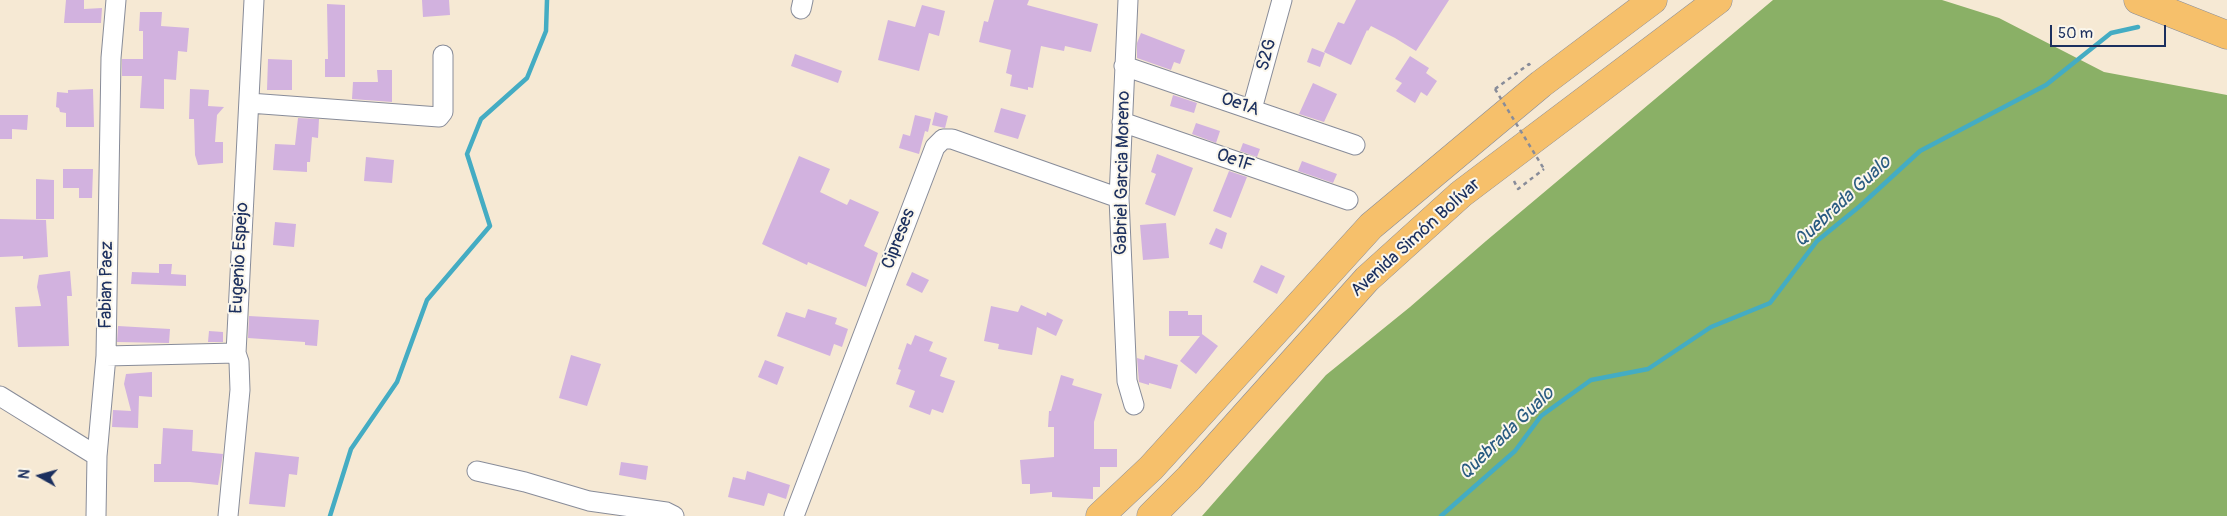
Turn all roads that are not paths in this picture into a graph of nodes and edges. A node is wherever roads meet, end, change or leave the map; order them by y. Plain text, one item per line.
1 (116, 0) edge
2 (254, 0) edge
3 (1128, 0) edge
4 (1282, 0) edge
5 (1653, 0) edge
6 (1718, 0) edge
7 (2138, 0) edge
8 (2227, 35) edge
9 (443, 55) dead end
10 (1124, 66) junction
11 (249, 103) junction
12 (1252, 109) junction
13 (1122, 122) junction
14 (1355, 145) dead end
15 (1118, 198) junction
16 (1348, 200) dead end
17 (236, 353) junction
18 (106, 356) junction
19 (0, 396) edge
20 (1134, 405) dead end
21 (97, 456) junction
22 (477, 471) dead end
23 (96, 516) edge
24 (228, 516) edge
25 (674, 516) edge
26 (794, 516) edge
27 (1100, 516) edge
28 (1151, 516) edge

1 - 18 street, Fabian Paez
2 - 11 street, Eugenio Espejo
3 - 10 street, Gabriel Garcia Moreno
4 - 12 street, S2G
5 - 27 highway, Avenida Simón Bolívar
6 - 28 highway, Avenida Simón Bolívar
7 - 8 highway
9 - 11 street
10 - 12 street, Oe1A
10 - 13 street, Gabriel Garcia Moreno
11 - 17 street, Eugenio Espejo
12 - 14 street, Oe1A
13 - 15 street, Gabriel Garcia Moreno
13 - 16 street, Oe1F
15 - 20 street, Gabriel Garcia Moreno
15 - 26 street, Cipreses
17 - 18 street
17 - 24 street, Eugenio Espejo
18 - 21 street, Fabian Paez
19 - 21 street
21 - 23 street, Fabian Paez
22 - 25 street

